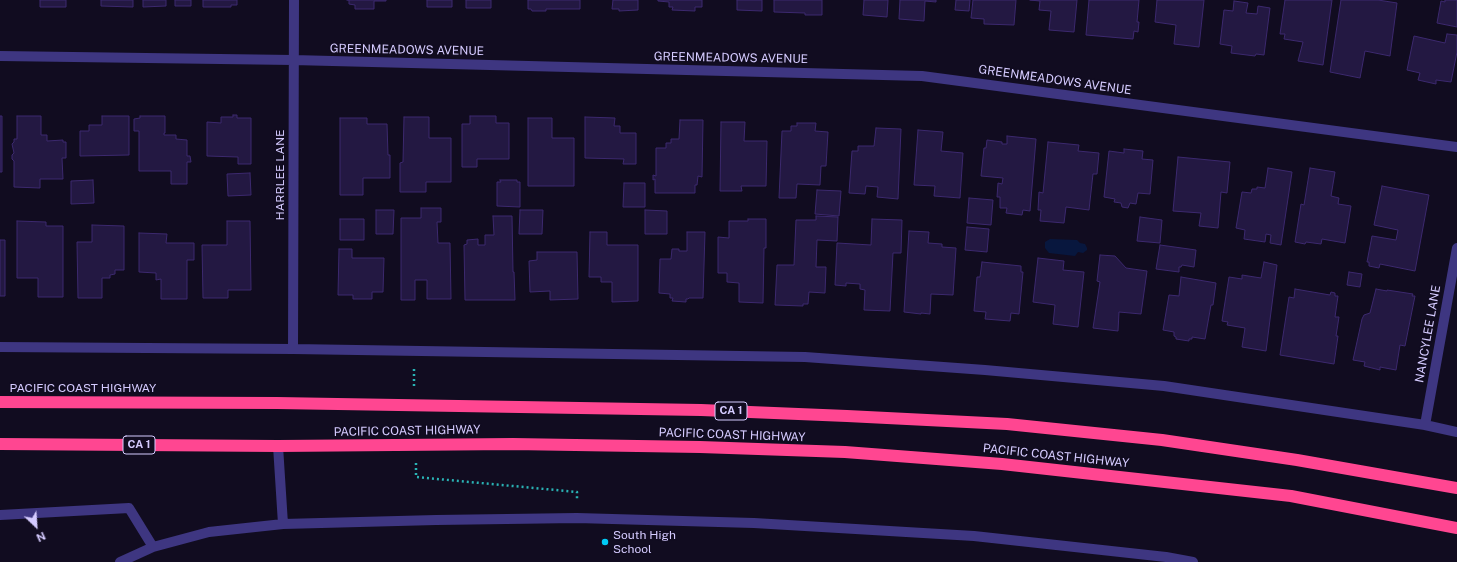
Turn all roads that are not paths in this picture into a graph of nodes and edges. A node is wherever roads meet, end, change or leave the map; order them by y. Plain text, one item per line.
1 (294, 0) edge
2 (0, 56) edge
3 (293, 60) junction
4 (1457, 147) edge
5 (1457, 248) edge
6 (0, 347) edge
7 (293, 349) junction
8 (0, 402) edge
9 (1424, 425) junction
10 (1457, 432) edge
11 (0, 444) edge
12 (278, 446) junction
13 (1457, 488) edge
14 (0, 515) edge
15 (283, 524) junction
16 (1457, 528) edge
17 (153, 547) junction
18 (120, 562) edge
19 (1193, 562) edge

1 - 3 street, HARRLEE LANE
2 - 3 street, GREENMEADOWS AVENUE
3 - 4 street, GREENMEADOWS AVENUE
3 - 7 street, HARRLEE LANE
5 - 9 street, NANCYLEE LANE
6 - 7 street
7 - 9 street
8 - 13 highway, PACIFIC COAST HIGHWAY / CA 1
9 - 10 street
11 - 12 highway, PACIFIC COAST HIGHWAY / CA 1
12 - 15 street
12 - 16 highway, PACIFIC COAST HIGHWAY / CA 1
14 - 17 street
15 - 17 street
15 - 19 street
17 - 18 street

